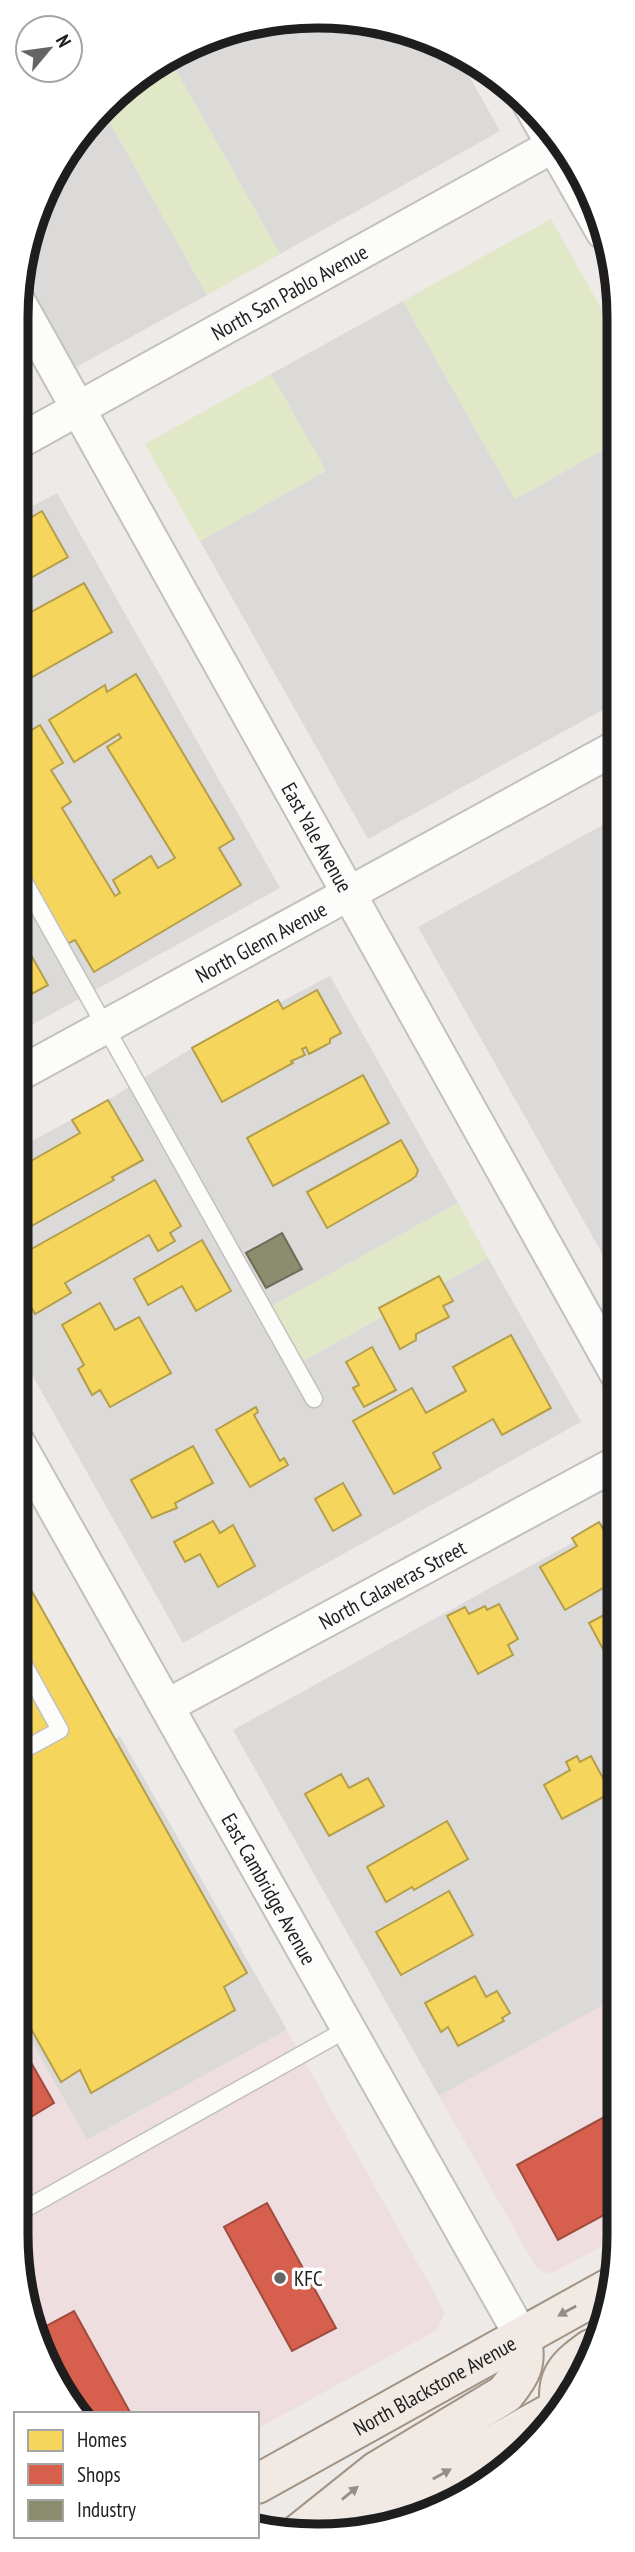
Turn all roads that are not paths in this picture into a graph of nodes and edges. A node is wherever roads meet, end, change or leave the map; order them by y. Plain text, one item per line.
1 (551, 147) edge
2 (28, 320) edge
3 (78, 408) junction
4 (28, 436) edge
5 (607, 753) edge
6 (28, 889) edge
7 (349, 895) junction
8 (106, 1026) junction
9 (28, 1069) edge
10 (607, 1356) edge
11 (314, 1399) dead end
12 (28, 1460) edge
13 (607, 1468) edge
14 (28, 1673) edge
15 (167, 1706) junction
16 (28, 1747) edge
17 (349, 2028) junction
18 (28, 2207) edge
19 (601, 2293) edge
20 (522, 2337) junction
21 (578, 2361) edge
22 (558, 2395) edge
23 (541, 2418) edge
24 (259, 2482) edge
25 (355, 2522) edge
26 (311, 2524) edge

1 - 3 street, North San Pablo Avenue
2 - 3 street, East Yale Avenue
3 - 4 street, North San Pablo Avenue
3 - 7 street, East Yale Avenue
5 - 7 street, North Glenn Avenue
6 - 8 lane
7 - 8 street, North Glenn Avenue
7 - 10 street, East Yale Avenue
8 - 9 street, North Glenn Avenue
8 - 11 lane
12 - 15 street, East Cambridge Avenue
13 - 15 street, North Calaveras Street
14 - 16 lane
15 - 17 street, East Cambridge Avenue
17 - 18 lane
17 - 20 street, East Cambridge Avenue
19 -> 20 main road, North Blackstone Avenue
20 - 24 main road, North Blackstone Avenue
26 -> 20 main road
21 - 22 main road
25 -> 23 main road

